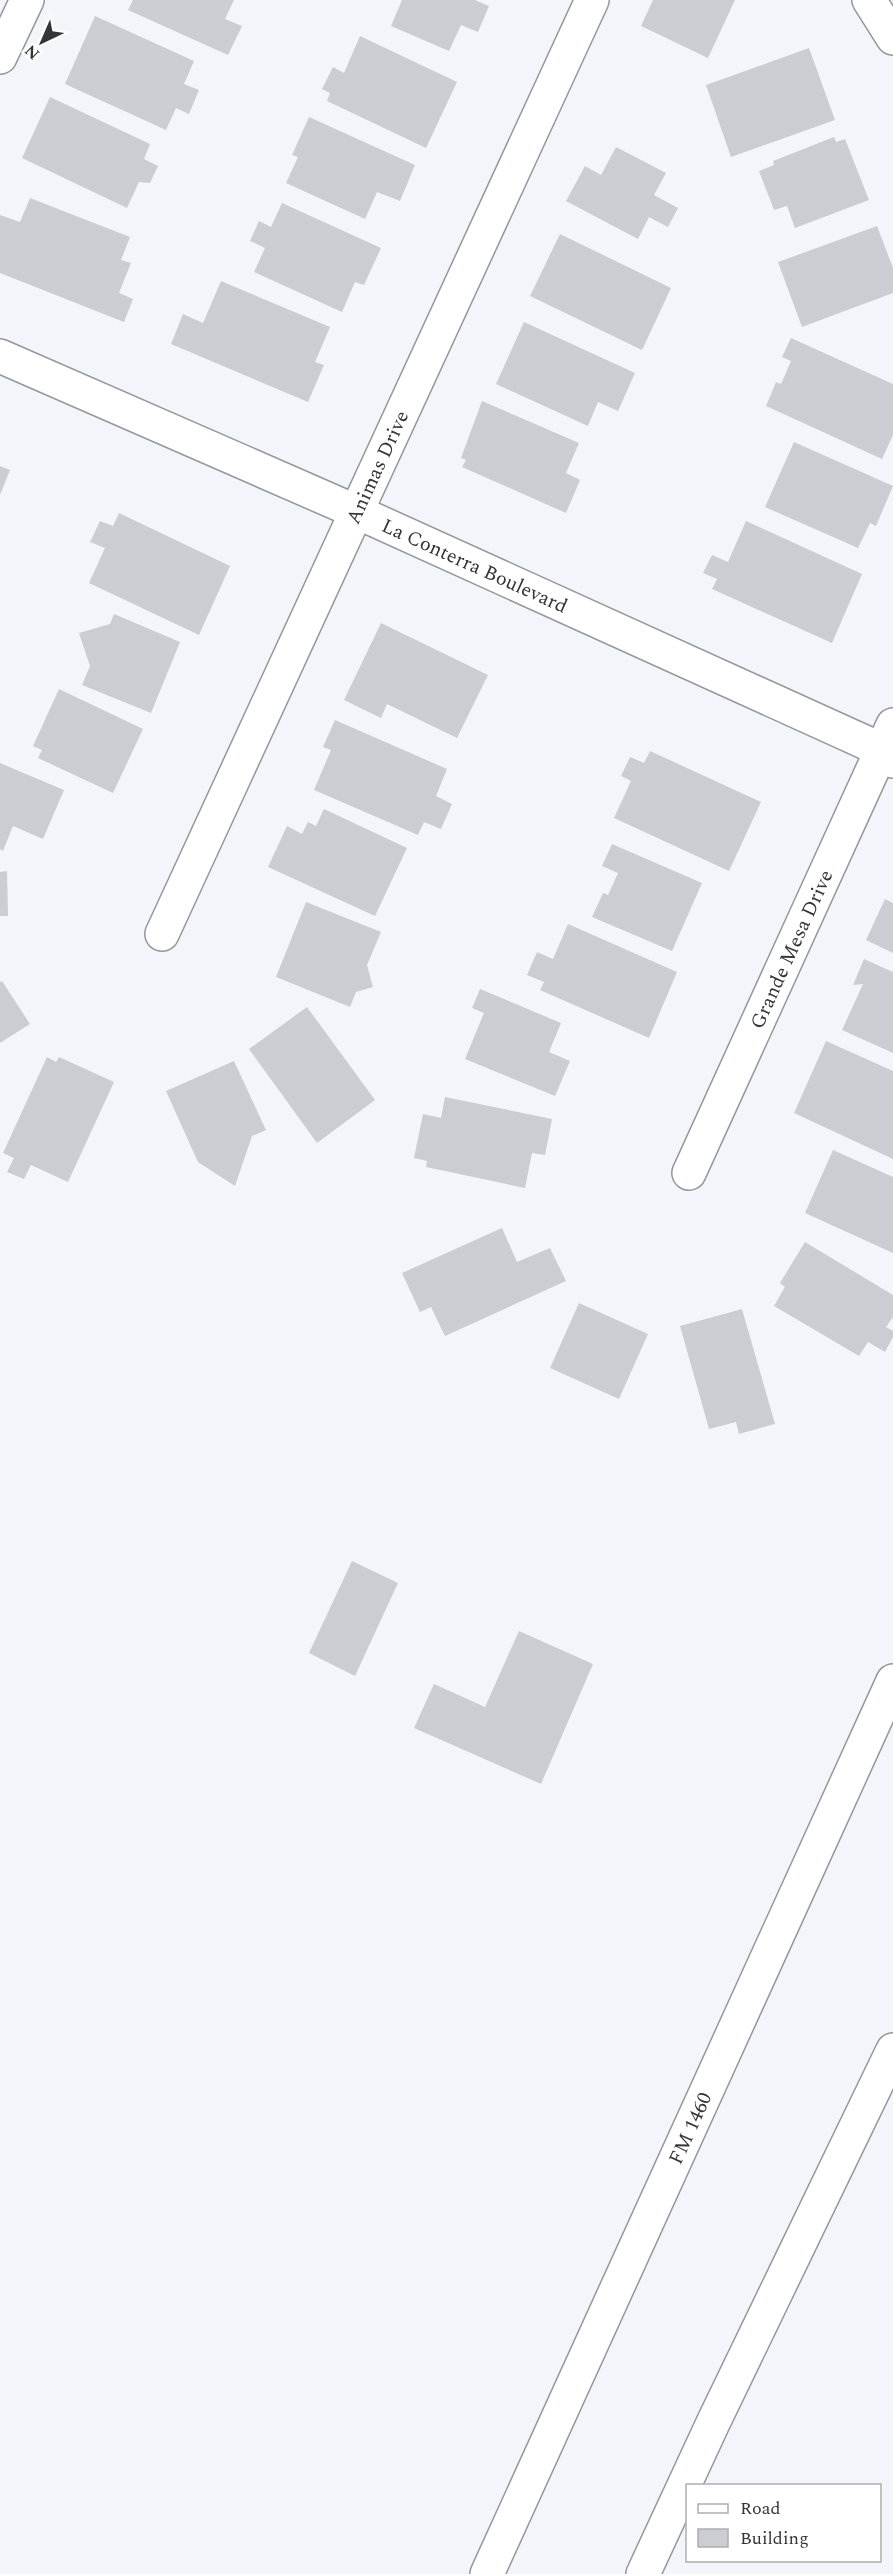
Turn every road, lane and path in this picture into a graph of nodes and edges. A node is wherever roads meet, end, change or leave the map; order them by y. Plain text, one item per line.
1 (27, 0) edge
2 (592, 0) edge
3 (869, 0) edge
4 (893, 38) edge
5 (0, 57) edge
6 (0, 356) edge
7 (357, 512) junction
8 (890, 747) edge
9 (162, 934) dead end
10 (689, 1173) dead end
11 (893, 1681) edge
12 (893, 2050) edge
13 (487, 2574) edge
14 (643, 2574) edge

1 - 5 street
2 - 7 street, Animas Drive
3 - 4 street
6 - 7 street, La Conterra Boulevard
7 - 8 street, La Conterra Boulevard
7 - 9 street, Animas Drive
8 - 10 street, Grande Mesa Drive
11 - 13 street, FM 1460 / FM 1460
12 - 14 street

